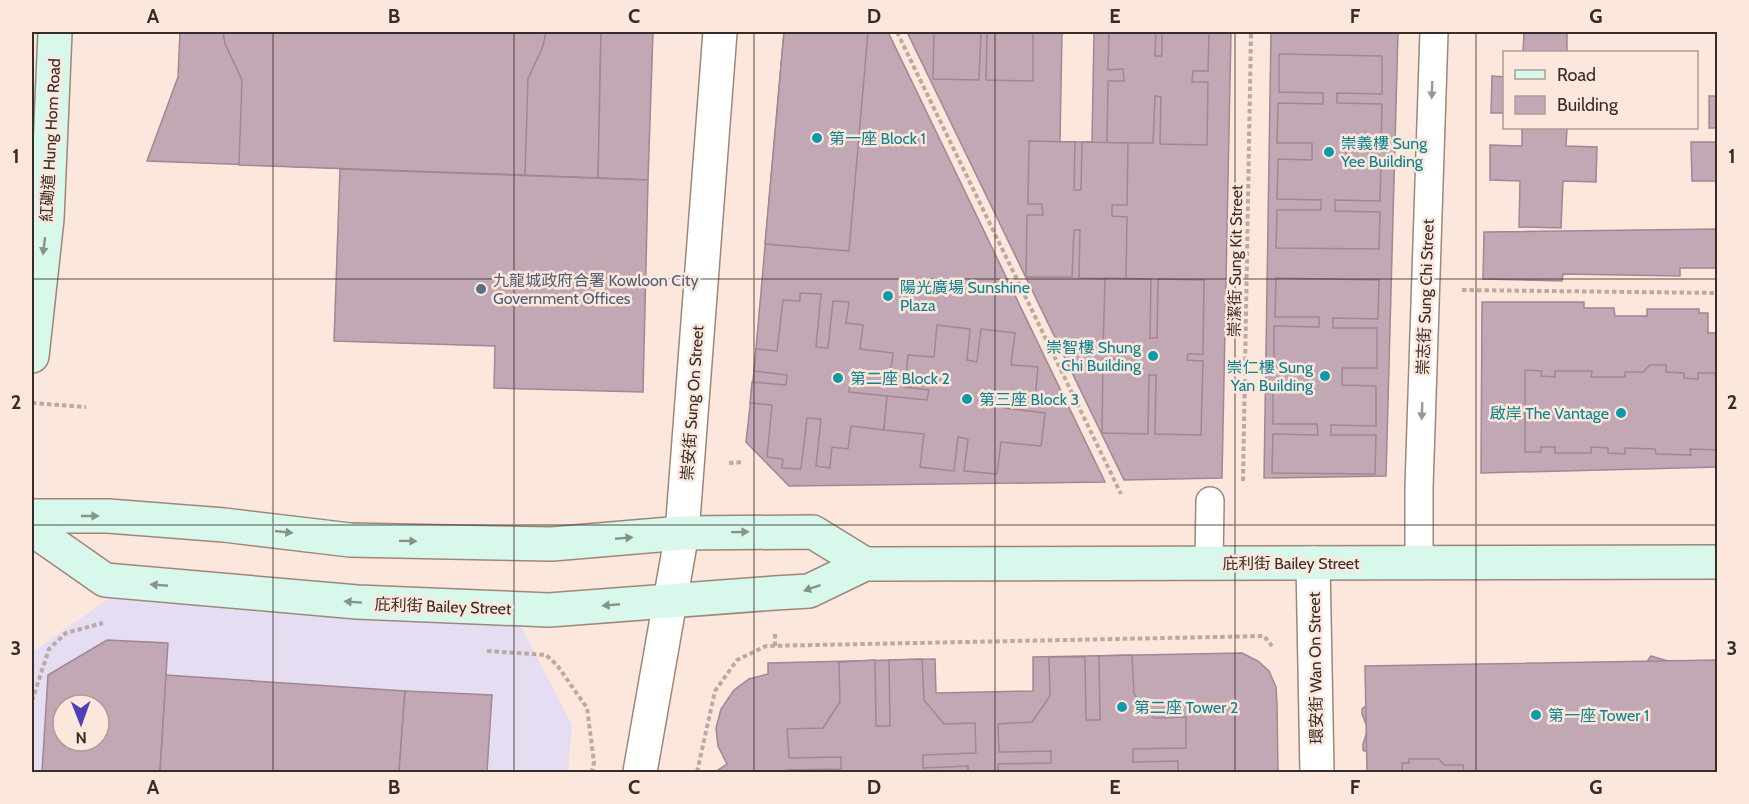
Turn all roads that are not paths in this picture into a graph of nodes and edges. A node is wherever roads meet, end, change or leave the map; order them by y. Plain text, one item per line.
1 (55, 32) edge
2 (720, 32) edge
3 (1434, 32) edge
4 (32, 356) edge
5 (1210, 501) dead end
6 (32, 516) edge
7 (32, 529) edge
8 (682, 532) junction
9 (1718, 562) edge
10 (1209, 563) junction
11 (1314, 563) junction
12 (1419, 563) junction
13 (865, 564) junction
14 (669, 601) junction
15 (640, 772) edge
16 (1317, 772) edge

1 -> 4 main road, 紅磡道 Hung Hom Road
2 - 8 street, 崇安街 Sung On Street
3 -> 12 lane, 崇志街 Sung Chi Street
5 - 10 lane
6 -> 8 main road
14 -> 7 main road, 庇利街 Bailey Street
8 -> 13 main road
8 - 14 street, 崇安街 Sung On Street
9 - 12 main road, 庇利街 Bailey Street
10 - 11 main road, 庇利街 Bailey Street
10 - 13 main road, 庇利街 Bailey Street
11 - 12 main road, 庇利街 Bailey Street
11 - 16 street, 環安街 Wan On Street
13 -> 14 main road, 庇利街 Bailey Street
14 - 15 street, 崇安街 Sung On Street

